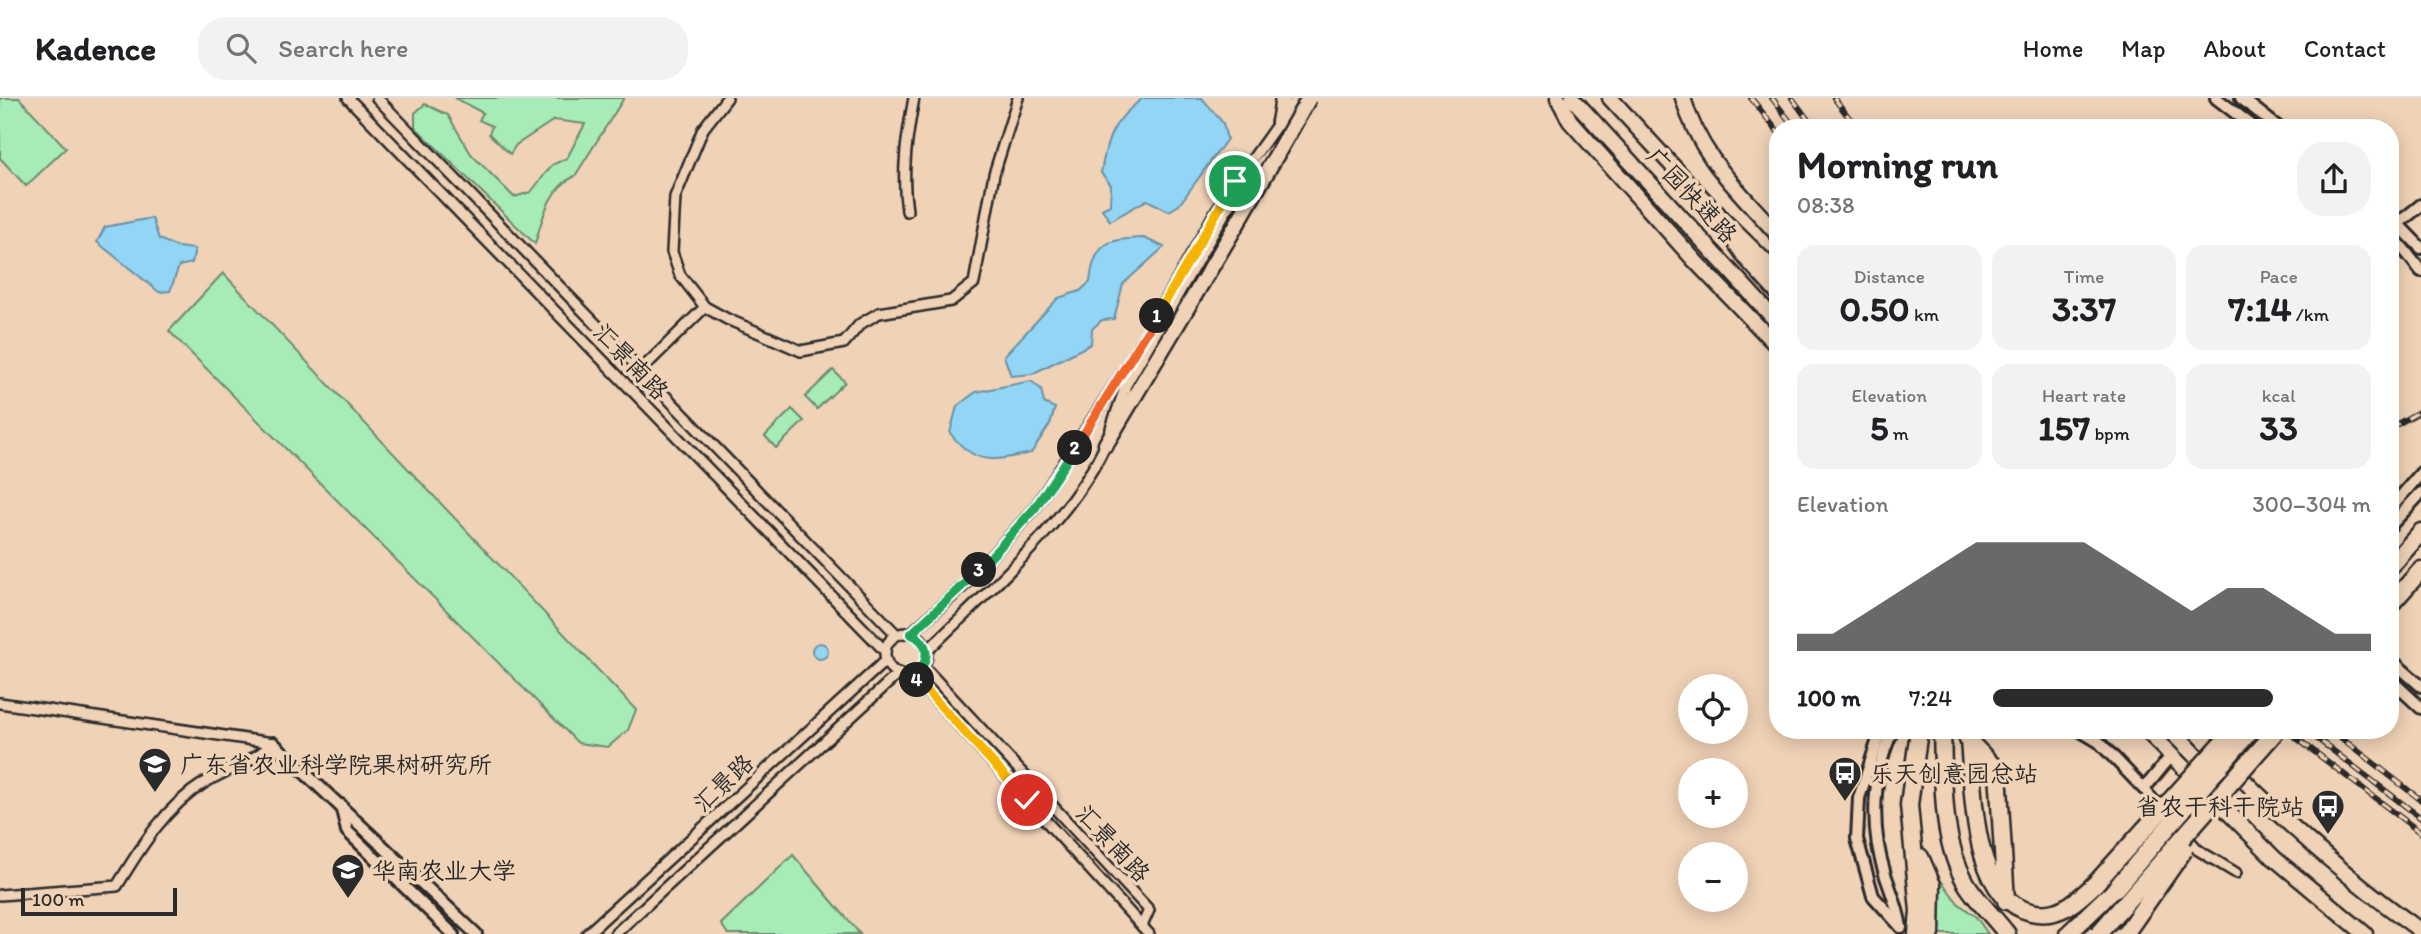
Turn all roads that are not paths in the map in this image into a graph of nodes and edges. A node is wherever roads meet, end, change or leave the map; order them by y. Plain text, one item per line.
1 (348, 98) edge
2 (377, 98) edge
3 (727, 98) edge
4 (914, 98) edge
5 (1018, 98) edge
6 (1283, 98) edge
7 (1302, 98) edge
8 (1310, 98) edge
9 (1546, 98) edge
10 (1558, 98) edge
11 (1572, 98) edge
12 (1609, 98) edge
13 (1683, 98) edge
14 (2216, 98) edge
15 (2241, 98) edge
16 (2243, 119) edge
17 (2268, 119) edge
18 (1570, 121) junction
19 (1285, 125) junction
20 (2421, 205) edge
21 (907, 211) dead end
22 (1716, 213) junction
23 (2399, 221) edge
24 (1769, 225) edge
25 (2399, 230) edge
26 (2399, 235) edge
27 (2421, 248) edge
28 (1769, 265) edge
29 (2421, 271) edge
30 (1769, 282) edge
31 (705, 307) junction
32 (1769, 313) edge
33 (1769, 336) edge
34 (641, 370) junction
35 (1106, 444) junction
36 (2421, 473) edge
37 (2414, 494) edge
38 (2399, 503) edge
39 (2399, 514) edge
40 (2417, 536) edge
41 (2399, 553) edge
42 (2399, 557) edge
43 (2421, 570) edge
44 (2399, 595) edge
45 (911, 634) junction
46 (897, 635) junction
47 (927, 651) junction
48 (886, 655) junction
49 (923, 666) junction
50 (2399, 667) edge
51 (899, 673) junction
52 (912, 674) junction
53 (2421, 686) edge
54 (2399, 687) edge
55 (0, 703) edge
56 (2421, 708) edge
57 (1878, 739) edge
58 (1889, 739) edge
59 (1919, 739) edge
60 (1944, 739) edge
61 (1967, 739) edge
62 (1970, 739) edge
63 (2094, 739) edge
64 (2155, 739) edge
65 (2203, 739) edge
66 (2226, 739) edge
67 (2243, 739) edge
68 (2269, 739) edge
69 (273, 743) junction
70 (2171, 756) junction
71 (2235, 776) junction
72 (2144, 789) junction
73 (341, 805) junction
74 (1913, 842) junction
75 (2236, 873) dead end
76 (0, 895) edge
77 (2006, 901) junction
78 (1142, 926) junction
79 (1901, 930) edge
80 (2421, 931) edge
81 (453, 934) edge
82 (476, 934) edge
83 (587, 934) edge
84 (615, 934) edge
85 (1149, 934) edge
86 (1917, 934) edge
87 (1931, 934) edge
88 (2007, 934) edge
89 (2068, 934) edge
90 (2098, 934) edge
91 (2125, 934) edge
92 (2365, 934) edge

1 - 48 street, 汇景南路
2 - 34 street, 汇景南路
3 - 31 street
4 - 21 street
5 - 31 street
6 - 19 highway
7 - 19 highway
8 - 19 highway
8 - 35 highway, bridge
9 - 18 highway
10 - 18 highway
11 - 32 highway, 广园快速路
12 - 22 highway, 广园快速路
13 - 24 highway
14 - 16 street
15 - 17 street
18 - 33 highway
19 - 35 street
19 - 45 street
20 - 23 street
22 - 28 highway, 广园快速路
22 - 30 highway
25 - 27 street
26 - 29 street
31 - 34 street
34 - 46 street, 汇景南路
35 - 47 street
36 - 37 street
37 - 38 street
37 - 39 street
40 - 41 highway
40 - 42 highway
43 - 44 highway
45 - 46 street
45 - 47 street
46 - 48 street
47 - 49 street
48 - 51 street
48 - 83 street, 汇景路
49 - 52 street
49 - 78 street, 汇景南路
50 - 53 street
51 - 52 street
51 - 84 street, 汇景路
52 - 78 street, 汇景南路
54 - 56 street
55 - 69 street
57 - 79 street
58 - 79 street
59 - 74 highway
60 - 88 highway
61 - 77 highway
62 - 77 highway
63 - 72 street
64 - 70 highway
65 - 80 highway
66 - 77 highway, bridge
67 - 89 highway, bridge
68 - 71 highway, bridge
69 - 73 street
69 - 76 street
70 - 72 street
70 - 92 highway
71 - 90 highway, bridge
71 - 91 highway, bridge
72 - 75 street
73 - 81 street
73 - 82 street
74 - 86 highway
74 - 87 highway
78 - 85 street, 汇景南路

